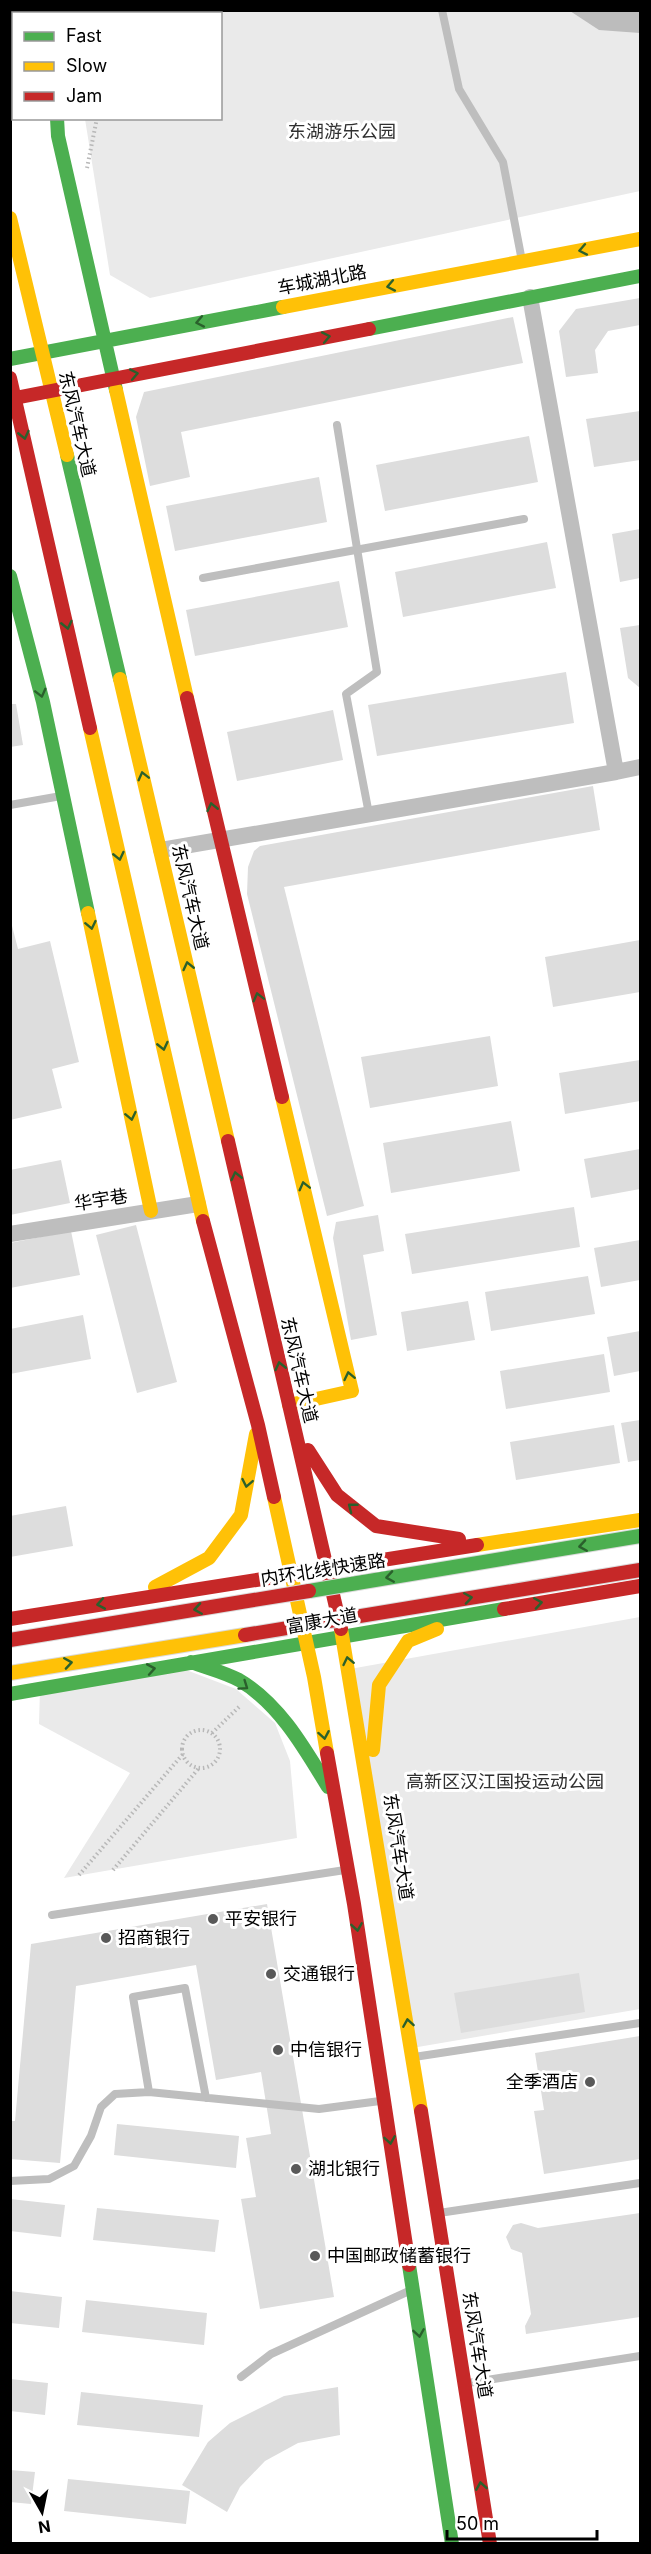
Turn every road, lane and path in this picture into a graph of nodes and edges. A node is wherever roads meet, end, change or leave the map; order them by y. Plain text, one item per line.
1 (442, 10) edge
2 (57, 120) edge
3 (10, 218) edge
4 (640, 239) edge
5 (522, 261) junction
6 (640, 276) edge
7 (530, 297) junction
8 (104, 340) junction
9 (42, 351) junction
10 (10, 359) edge
11 (10, 378) edge
12 (112, 379) junction
13 (50, 391) junction
14 (15, 398) junction
15 (337, 425) dead end
16 (524, 519) dead end
17 (357, 550) junction
18 (10, 576) edge
19 (203, 578) dead end
20 (640, 767) edge
21 (616, 772) junction
22 (64, 795) junction
23 (10, 805) edge
24 (369, 814) junction
25 (220, 840) junction
26 (161, 850) junction
27 (198, 1204) junction
28 (151, 1211) junction
29 (10, 1233) edge
30 (288, 1405) junction
31 (258, 1425) junction
32 (295, 1429) junction
33 (640, 1520) edge
34 (640, 1536) edge
35 (486, 1543) junction
36 (327, 1567) junction
37 (640, 1570) edge
38 (291, 1572) junction
39 (640, 1586) edge
40 (136, 1598) junction
41 (478, 1613) junction
42 (10, 1619) edge
43 (343, 1636) junction
44 (10, 1640) edge
45 (306, 1642) junction
46 (190, 1662) junction
47 (10, 1673) edge
48 (254, 1693) junction
49 (10, 1694) edge
50 (213, 1733) junction
51 (183, 1754) junction
52 (199, 1768) junction
53 (370, 1783) junction
54 (336, 1801) junction
55 (348, 1869) junction
56 (113, 1870) dead end
57 (79, 1875) dead end
58 (52, 1915) dead end
59 (640, 2023) edge
60 (413, 2057) junction
61 (149, 2092) junction
62 (206, 2098) junction
63 (384, 2100) junction
64 (10, 2181) edge
65 (640, 2183) edge
66 (438, 2214) junction
67 (413, 2289) junction
68 (640, 2356) edge
69 (241, 2377) dead end
70 (465, 2384) junction
71 (452, 2544) edge
72 (490, 2544) edge

1 - 5 lane
2 - 8 main road
3 - 9 main road, 东风汽车大道
4 -> 5 main road, 车城湖北路
5 -> 8 main road, 车城湖北路
6 - 7 main road
12 -> 7 main road
7 - 21 street
8 - 9 main road, 车城湖北路
8 - 12 main road
9 - 10 main road, 车城湖北路
9 - 13 main road, 东风汽车大道
11 - 14 main road
12 - 13 main road
25 -> 12 main road
13 - 14 main road
26 -> 13 main road, 东风汽车大道
14 -> 27 main road
15 - 17 lane
16 - 17 lane
17 - 19 lane
17 - 24 lane
18 -> 22 main road
20 - 21 street
21 - 24 street
22 - 23 lane
22 -> 28 main road
24 - 25 street
25 - 26 street
30 -> 25 main road
30 -> 26 main road, 东风汽车大道
27 - 28 street, 华宇巷
27 - 31 main road
28 - 29 street, 华宇巷
30 - 32 main road, 东风汽车大道
31 - 38 main road
31 -> 40 main road
35 -> 32 main road
32 - 36 main road, 东风汽车大道
33 - 35 main road
34 -> 44 main road, 内环北线快速路, bridge
35 - 36 main road
36 - 38 main road
36 - 43 main road, 东风汽车大道
47 -> 37 main road, bridge
38 - 40 main road
38 - 45 main road
41 -> 39 main road, 富康大道
40 -> 42 main road
41 - 43 main road, 富康大道
41 - 53 main road
43 - 45 main road, 富康大道
53 -> 43 main road, 东风汽车大道
45 - 46 main road, 富康大道
45 -> 54 main road
46 -> 48 main road
49 -> 46 main road, 富康大道
48 - 50 path
48 - 54 main road
50 - 51 path
50 - 52 path
51 - 52 path
51 - 57 path
52 - 56 path
60 -> 53 main road, 东风汽车大道
54 - 55 main road
55 - 58 lane
55 -> 63 main road
59 - 60 lane
60 - 66 main road, 东风汽车大道
61 - 62 lane
61 - 62 lane
61 - 64 lane
62 - 63 lane
63 -> 67 main road
65 - 66 lane
66 - 70 main road, 东风汽车大道
67 - 69 lane
67 -> 71 main road
68 - 70 lane
72 -> 70 main road, 东风汽车大道

